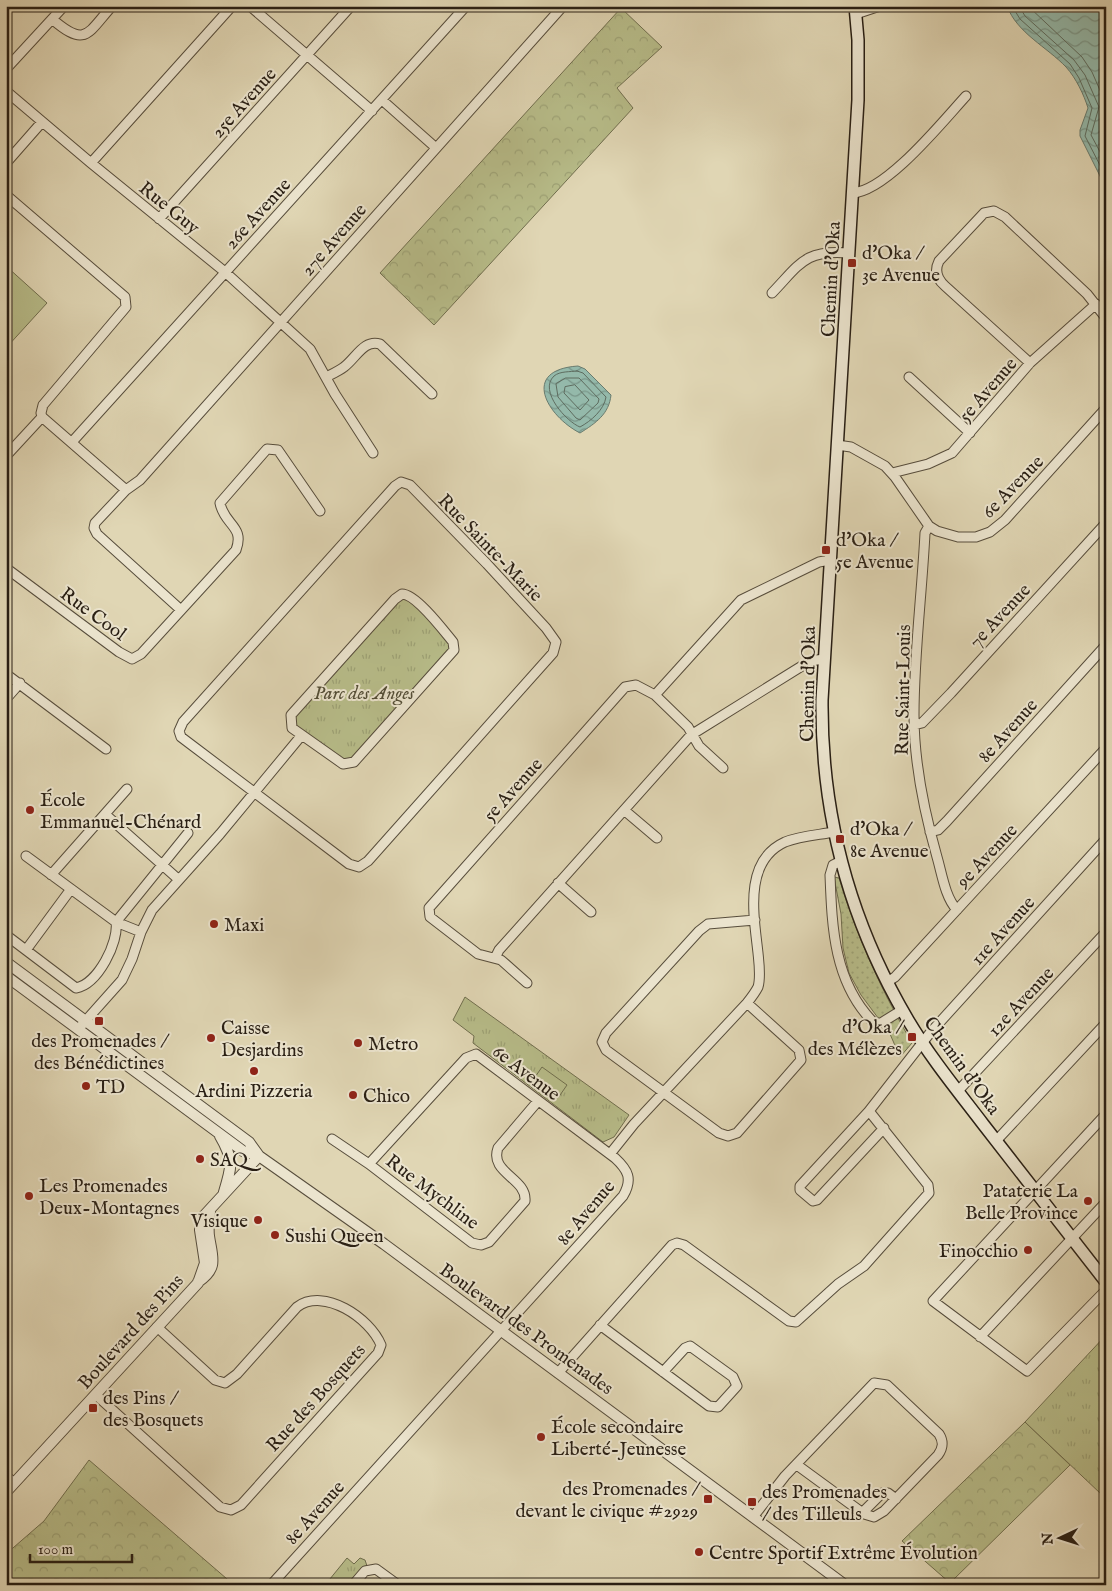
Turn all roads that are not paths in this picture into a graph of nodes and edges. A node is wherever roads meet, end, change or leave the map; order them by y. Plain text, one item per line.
1 (64, 6) edge
2 (112, 6) edge
3 (232, 6) edge
4 (250, 6) edge
5 (351, 6) edge
6 (466, 6) edge
7 (563, 6) edge
8 (880, 6) edge
9 (855, 10) edge
10 (52, 19) junction
11 (307, 55) junction
12 (6, 69) edge
13 (6, 90) edge
14 (966, 96) dead end
15 (382, 100) junction
16 (372, 111) junction
17 (42, 122) junction
18 (435, 147) junction
19 (6, 163) edge
20 (91, 164) junction
21 (852, 193) junction
22 (6, 195) edge
23 (159, 219) junction
24 (849, 253) junction
25 (225, 272) junction
26 (772, 293) dead end
27 (1096, 304) junction
28 (1106, 318) edge
29 (282, 322) junction
30 (1030, 364) junction
31 (326, 377) junction
32 (909, 377) dead end
33 (432, 394) dead end
34 (1106, 408) edge
35 (42, 417) junction
36 (970, 432) junction
37 (72, 442) junction
38 (837, 445) junction
39 (373, 454) dead end
40 (6, 456) edge
41 (892, 474) junction
42 (126, 490) junction
43 (320, 510) dead end
44 (1106, 523) edge
45 (928, 526) junction
46 (830, 560) junction
47 (6, 568) edge
48 (181, 610) junction
49 (1106, 645) edge
50 (824, 659) junction
51 (6, 674) edge
52 (20, 684) junction
53 (655, 695) junction
54 (6, 699) edge
55 (914, 725) junction
56 (692, 735) junction
57 (300, 736) junction
58 (106, 748) dead end
59 (1106, 748) edge
60 (723, 768) dead end
61 (127, 789) dead end
62 (254, 793) junction
63 (624, 810) junction
64 (105, 814) junction
65 (834, 832) junction
66 (930, 832) junction
67 (188, 833) dead end
68 (657, 838) dead end
69 (1106, 840) edge
70 (26, 856) dead end
71 (841, 861) junction
72 (162, 864) junction
73 (51, 875) junction
74 (178, 879) junction
75 (558, 883) junction
76 (71, 889) junction
77 (957, 910) junction
78 (591, 912) dead end
79 (754, 920) junction
80 (116, 922) junction
81 (141, 932) junction
82 (1106, 932) edge
83 (6, 935) edge
84 (26, 950) junction
85 (495, 958) junction
86 (6, 962) edge
87 (6, 976) edge
88 (887, 982) junction
89 (527, 983) dead end
90 (747, 1003) junction
91 (902, 1010) junction
92 (1106, 1023) edge
93 (82, 1025) junction
94 (922, 1043) junction
95 (958, 1091) junction
96 (663, 1093) junction
97 (538, 1101) junction
98 (869, 1111) junction
99 (1106, 1114) edge
100 (884, 1128) junction
101 (218, 1132) junction
102 (332, 1139) dead end
103 (996, 1141) junction
104 (610, 1154) junction
105 (259, 1156) junction
106 (370, 1164) junction
107 (1035, 1190) junction
108 (222, 1198) junction
109 (1106, 1202) edge
110 (1072, 1237) junction
111 (1106, 1282) edge
112 (1106, 1290) edge
113 (600, 1325) junction
114 (157, 1327) junction
115 (501, 1331) junction
116 (980, 1337) junction
117 (662, 1372) junction
118 (558, 1373) junction
119 (96, 1395) junction
120 (797, 1465) junction
121 (6, 1476) edge
122 (14, 1483) junction
123 (6, 1492) edge
124 (896, 1499) junction
125 (862, 1513) junction
126 (753, 1517) junction
127 (270, 1585) edge
128 (353, 1585) edge
129 (398, 1585) edge
130 (845, 1585) edge

1 - 10 street
2 - 10 street
3 - 20 street
4 - 11 street
5 - 11 street, 25e Avenue
6 - 15 street, 26e Avenue
7 - 18 street, 27e Avenue
8 - 9 street
9 - 21 main road, Chemin d'Oka
10 - 12 street
11 - 16 street
11 - 23 street, 25e Avenue
13 - 17 street, Rue Guy
14 - 21 street
15 - 16 street, 26e Avenue
15 - 18 street
16 - 25 street, 26e Avenue
17 - 19 street
17 - 20 street, Rue Guy
18 - 29 street, 27e Avenue
20 - 23 street, Rue Guy
21 - 24 main road, Chemin d'Oka
22 - 35 street
23 - 25 street, Rue Guy
24 - 26 street
24 - 38 main road, Chemin d'Oka
25 - 29 street, Rue Guy
25 - 37 street, 26e Avenue
27 - 28 street
27 - 30 street, 5e Avenue
27 - 30 street
29 - 31 street, Rue Guy
29 - 42 street, 27e Avenue
30 - 36 street, 5e Avenue
31 - 33 street
31 - 39 street, Rue Guy
32 - 36 street
34 - 45 street, 6e Avenue
35 - 37 street
35 - 40 street
36 - 41 street, 5e Avenue
37 - 42 street
38 - 41 street
38 - 46 main road, Chemin d'Oka
41 - 45 street
42 - 48 street, 27e Avenue
43 - 48 street, Rue Cool
44 - 55 street, 7e Avenue
45 - 55 street, Rue Saint-Louis
46 - 50 main road, Chemin d'Oka
46 - 53 street
47 - 48 street, Rue Cool
49 - 66 street, 8e Avenue
50 - 56 street
50 - 65 main road, Chemin d'Oka
51 - 52 street
52 - 54 street
52 - 58 street
53 - 56 street
53 - 85 street, 5e Avenue
55 - 66 street, Rue Saint-Louis
56 - 60 street
56 - 63 street
57 - 57 street
57 - 62 street
59 - 77 street, 9e Avenue
61 - 64 street
62 - 62 street, Rue Sainte-Marie
62 - 74 street
63 - 68 street
63 - 75 street
64 - 72 street
64 - 73 street
65 - 71 main road, Chemin d'Oka
65 - 79 street, 8e Avenue
66 - 77 street, Rue Saint-Louis
67 - 72 street
69 - 94 street, 11e Avenue
70 - 73 street
71 - 88 main road, Chemin d'Oka
71 - 91 street
72 - 74 street
72 - 80 street
73 - 76 street
74 - 81 street
75 - 78 street
75 - 85 street
76 - 80 street
76 - 84 street
77 - 88 street, 9e Avenue
79 - 90 street, 8e Avenue
79 - 96 street
80 - 81 street
80 - 84 street
81 - 93 street
82 - 95 street, 12e Avenue
83 - 84 street
85 - 89 street
86 - 93 street, Boulevard des Promenades
87 - 93 street, Boulevard des Promenades
88 - 91 main road, Chemin d'Oka
90 - 96 street, 8e Avenue
90 - 96 street
91 - 94 main road, Chemin d'Oka
92 - 103 street
93 - 101 street, Boulevard des Promenades
93 - 105 street, Boulevard des Promenades
94 - 95 main road, Chemin d'Oka
94 - 98 street, 11e Avenue
95 - 103 main road, Chemin d'Oka
96 - 104 street, 8e Avenue
97 - 104 street, 6e Avenue
97 - 106 street, 6e Avenue
97 - 106 street, Rue Mychline
98 - 100 street
98 - 100 street, 11e Avenue
99 - 107 street
100 - 113 street
101 - 105 street, Boulevard des Promenades
101 - 108 street
102 - 106 street, Rue Mychline
103 - 107 main road, Chemin d'Oka
104 - 115 street, 8e Avenue
105 - 108 street
105 - 115 street, Boulevard des Promenades
107 - 110 main road, Chemin d'Oka
107 - 116 street
108 - 114 street, Boulevard des Pins
109 - 110 street
110 - 111 main road, Chemin d'Oka
110 - 116 street
112 - 116 street
113 - 117 street
113 - 118 street
114 - 119 street, Boulevard des Pins
114 - 119 street, Rue des Bosquets
115 - 118 street, Boulevard des Promenades
115 - 127 street, 8e Avenue
117 - 117 street
118 - 126 street, Boulevard des Promenades
119 - 122 street, Boulevard des Pins
120 - 124 street
120 - 125 street
120 - 126 street
121 - 122 street
122 - 123 street, Boulevard des Pins
124 - 125 street
124 - 125 street
126 - 130 street, Boulevard des Promenades
128 - 129 street

